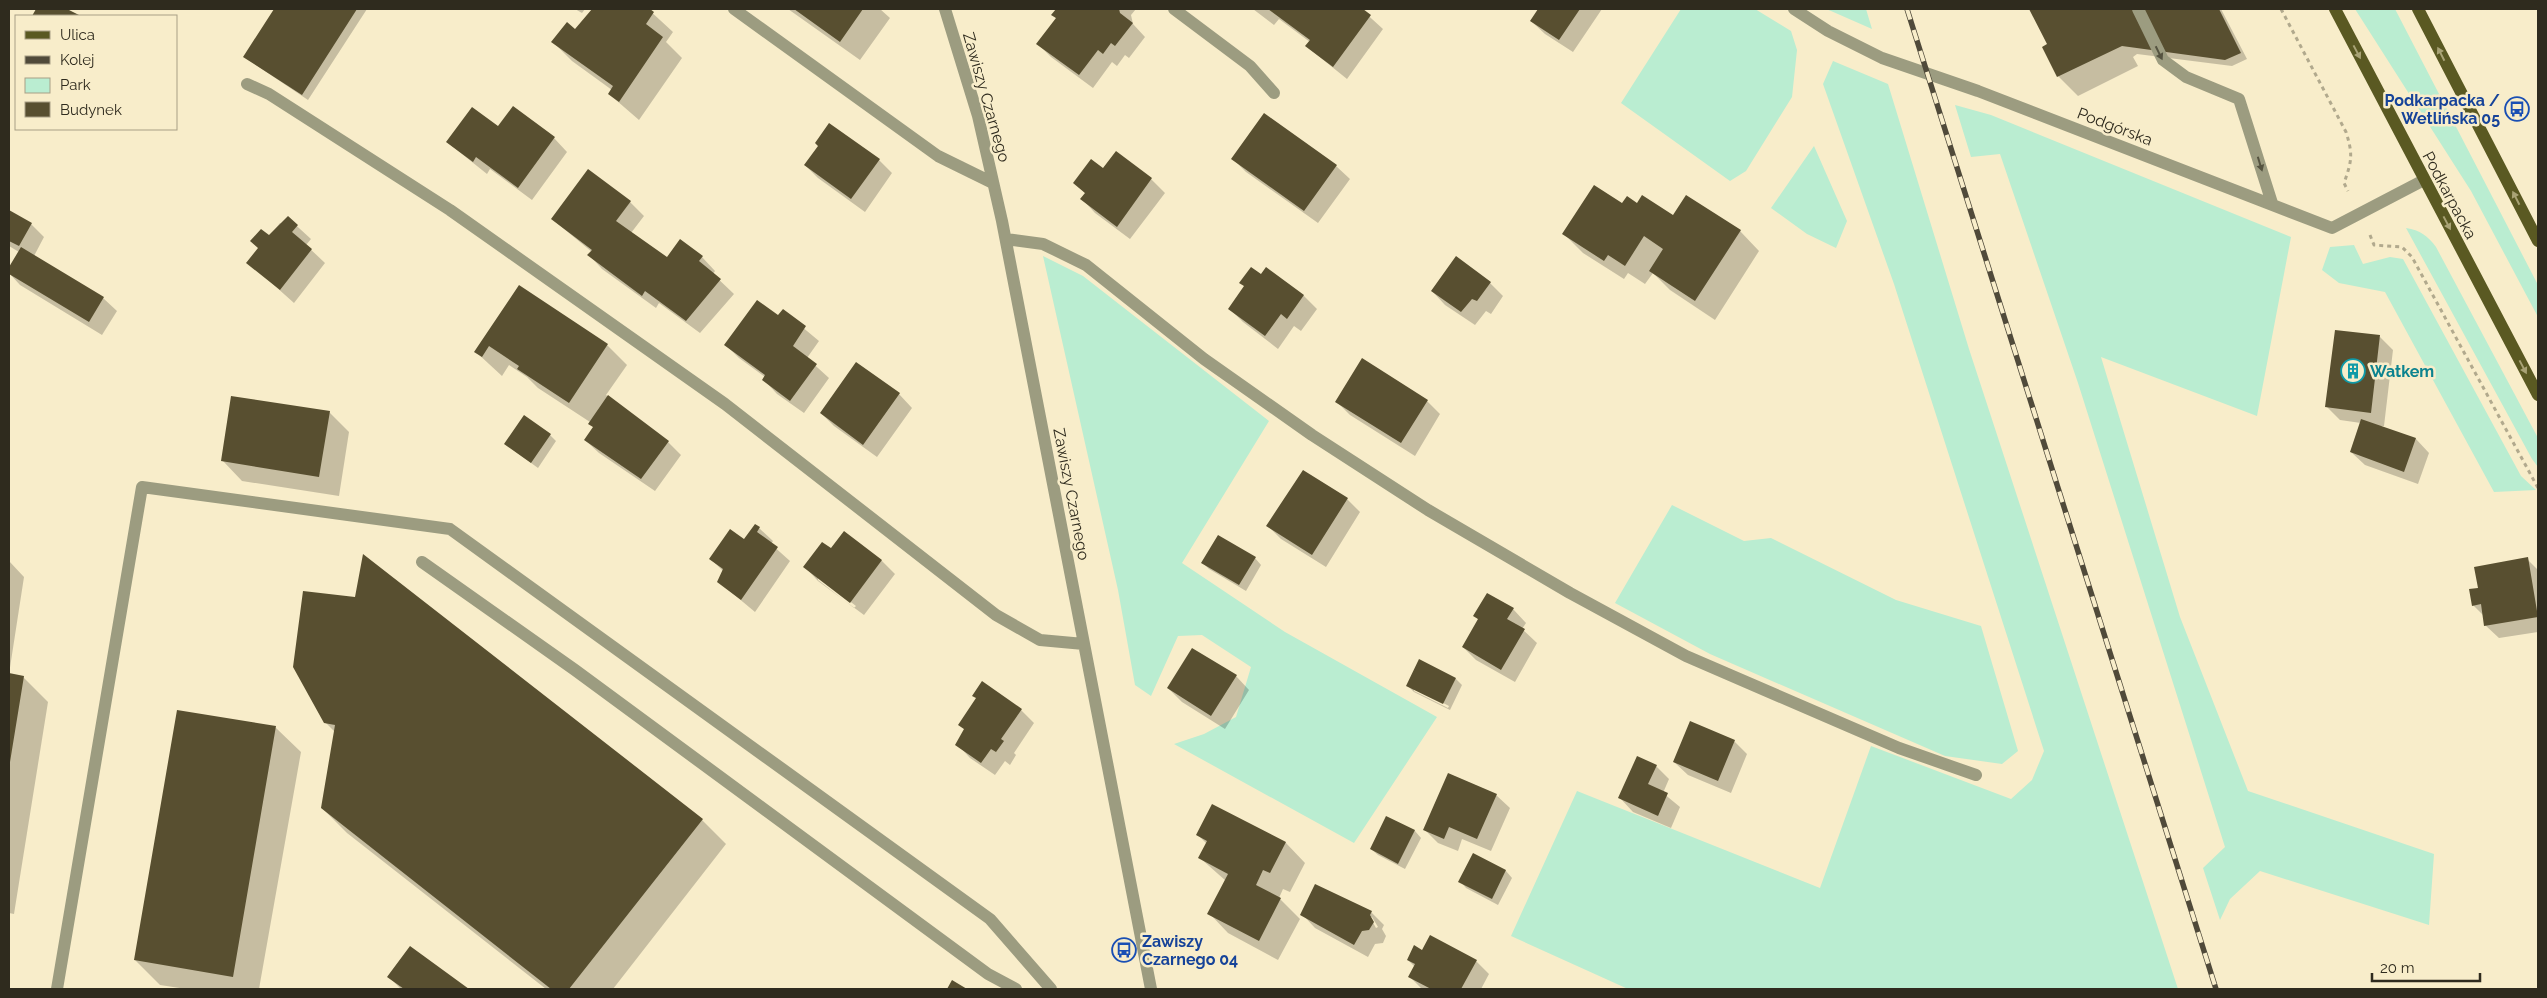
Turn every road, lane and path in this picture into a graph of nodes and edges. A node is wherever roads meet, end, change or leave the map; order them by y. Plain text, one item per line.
1 (734, 9) edge
2 (944, 9) edge
3 (1174, 9) edge
4 (1794, 9) edge
5 (2138, 9) edge
6 (2281, 9) edge
7 (2335, 9) edge
8 (2418, 9) edge
9 (246, 84) dead end
10 (1274, 93) dead end
11 (2424, 180) junction
12 (994, 183) junction
13 (2272, 203) junction
14 (2359, 214) junction
15 (1006, 239) junction
16 (2538, 241) edge
17 (2538, 395) edge
18 (2538, 488) edge
19 (422, 562) dead end
20 (1084, 644) junction
21 (1976, 775) dead end
22 (57, 989) edge
23 (1016, 989) edge
24 (1051, 989) edge
25 (1151, 989) edge

1 - 12 street
2 - 12 street, Zawiszy Czarnego
3 - 10 street
4 - 13 street, Podgórska
5 -> 13 street
6 - 14 path
7 -> 11 main road, Podkarpacka
16 -> 8 main road
9 - 20 street
11 - 14 street, Podgórska
11 -> 17 main road, Podkarpacka
12 - 15 street, Zawiszy Czarnego
13 - 14 street, Podgórska
14 - 18 path
15 - 20 street, Zawiszy Czarnego
15 - 21 street
19 - 23 street
20 - 25 street, Zawiszy Czarnego
22 - 24 street

